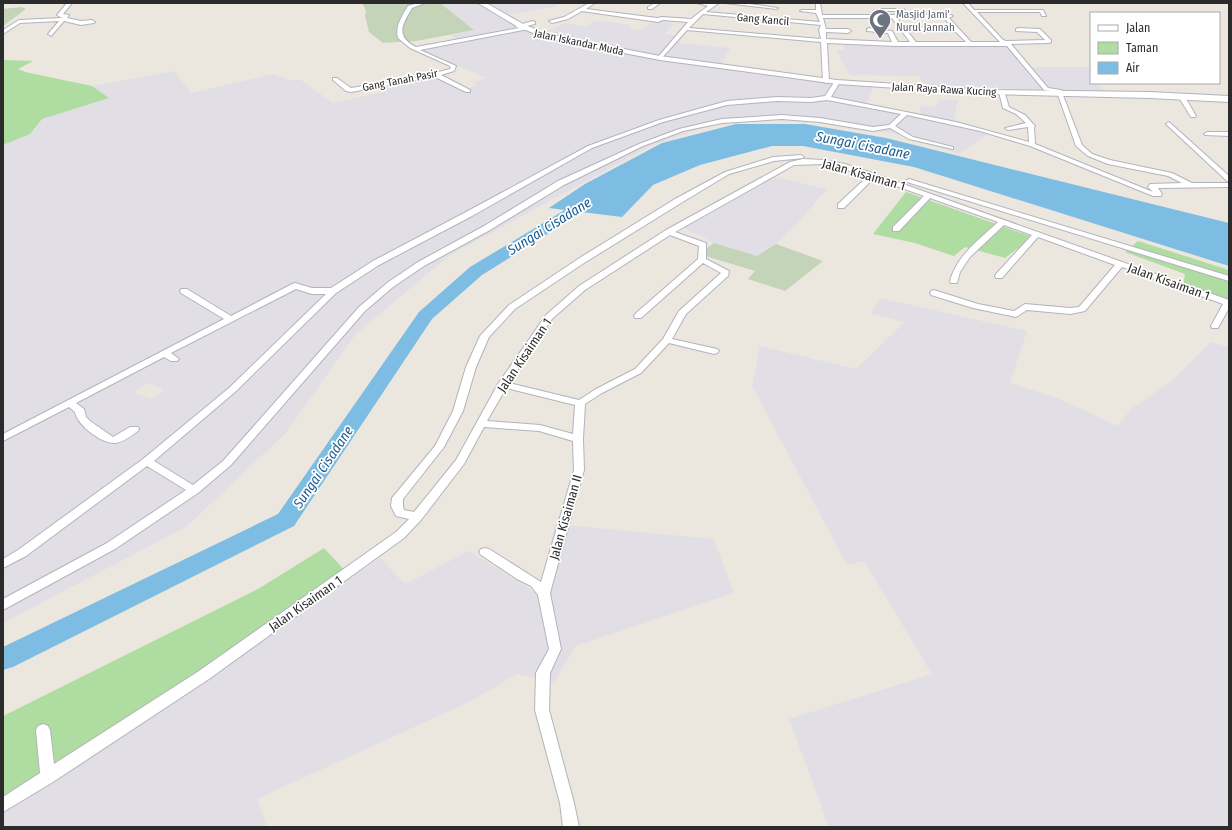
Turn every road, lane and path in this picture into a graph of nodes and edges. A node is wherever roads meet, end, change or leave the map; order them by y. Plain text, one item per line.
1 (70, 3) edge
2 (423, 3) edge
3 (482, 3) edge
4 (593, 3) edge
5 (658, 3) edge
6 (699, 3) edge
7 (728, 3) edge
8 (818, 3) edge
9 (879, 3) edge
10 (965, 3) edge
11 (714, 4) edge
12 (650, 8) dead end
13 (776, 8) dead end
14 (582, 10) junction
15 (882, 10) junction
16 (912, 10) dead end
17 (944, 10) dead end
18 (802, 11) dead end
19 (974, 11) junction
20 (702, 13) junction
21 (819, 15) junction
22 (1044, 15) dead end
23 (893, 16) junction
24 (946, 16) junction
25 (885, 17) junction
26 (644, 18) junction
27 (64, 19) junction
28 (552, 21) dead end
29 (692, 21) junction
30 (92, 22) dead end
31 (638, 22) dead end
32 (898, 22) junction
33 (938, 22) dead end
34 (533, 23) dead end
35 (944, 23) dead end
36 (951, 23) junction
37 (823, 24) junction
38 (521, 27) junction
39 (687, 29) junction
40 (903, 29) junction
41 (822, 30) junction
42 (869, 30) dead end
43 (957, 30) junction
44 (1018, 30) dead end
45 (848, 31) dead end
46 (3, 32) edge
47 (51, 34) dead end
48 (945, 38) dead end
49 (964, 38) junction
50 (823, 41) junction
51 (896, 44) junction
52 (914, 44) junction
53 (970, 44) junction
54 (1007, 44) junction
55 (415, 49) junction
56 (660, 58) junction
57 (434, 74) junction
58 (335, 79) dead end
59 (826, 81) junction
60 (837, 82) junction
61 (468, 91) dead end
62 (1002, 92) junction
63 (1060, 94) junction
64 (1181, 96) junction
65 (828, 98) junction
66 (1229, 99) edge
67 (906, 113) junction
68 (1193, 116) dead end
69 (1169, 124) dead end
70 (891, 126) junction
71 (1032, 126) junction
72 (1008, 128) dead end
73 (1207, 134) dead end
74 (1229, 134) edge
75 (1032, 145) junction
76 (951, 148) dead end
77 (817, 160) junction
78 (855, 170) junction
79 (873, 175) junction
80 (1229, 180) edge
81 (1191, 185) junction
82 (1229, 185) edge
83 (929, 194) junction
84 (841, 206) dead end
85 (1004, 221) junction
86 (896, 229) dead end
87 (669, 232) junction
88 (1038, 233) junction
89 (702, 260) junction
90 (1121, 263) junction
91 (999, 276) dead end
92 (1229, 279) edge
93 (954, 281) dead end
94 (184, 291) dead end
95 (332, 291) junction
96 (934, 293) dead end
97 (1228, 302) edge
98 (638, 316) dead end
99 (230, 319) junction
100 (1215, 326) dead end
101 (667, 340) junction
102 (714, 351) dead end
103 (163, 354) junction
104 (174, 359) dead end
105 (503, 384) junction
106 (70, 403) junction
107 (580, 403) junction
108 (481, 424) junction
109 (134, 429) dead end
110 (3, 438) edge
111 (578, 439) junction
112 (147, 461) junction
113 (194, 490) junction
114 (417, 517) junction
115 (485, 552) dead end
116 (3, 564) edge
117 (544, 592) junction
118 (3, 605) edge
119 (43, 730) dead end
120 (48, 777) junction
121 (3, 805) edge
122 (570, 827) edge

1 - 27 street
2 - 55 street, Gang Tanah Pasir
3 - 38 street, Jalan Iskandar Muda
4 - 14 street
5 - 12 street
6 - 11 street
7 - 13 street
8 - 21 street
9 - 15 street
10 - 19 street
11 - 20 street
14 - 26 street
14 - 28 street
15 - 16 street
15 - 25 street
17 - 24 street
18 - 21 street
19 - 22 street
19 - 54 street
20 - 29 street
20 - 37 street, Gang Kancil
21 - 25 street
21 - 37 street
23 - 24 street
23 - 25 street
23 - 32 street
24 - 36 street
26 - 29 street
26 - 31 street
27 - 30 street
27 - 46 street
27 - 47 street
29 - 39 street
32 - 33 street
32 - 40 street
34 - 38 street
35 - 36 street
36 - 43 street
37 - 41 street
38 - 55 street
38 - 56 street, Jalan Iskandar Muda
39 - 50 street
39 - 56 street
40 - 43 street
40 - 52 street
41 - 45 street
41 - 50 street
42 - 51 street
43 - 49 street
44 - 54 street
48 - 49 street
49 - 53 street
50 - 51 street
50 - 59 street
51 - 52 street
52 - 53 street
53 - 54 street
54 - 63 street
55 - 57 street, Gang Tanah Pasir
56 - 59 street, Jalan Raya Rawa Kucing
57 - 58 street, Gang Tanah Pasir
57 - 61 street
59 - 60 street, Jalan Raya Rawa Kucing
60 - 62 street, Jalan Raya Rawa Kucing
60 - 65 street
62 - 63 street, Jalan Raya Rawa Kucing
62 - 71 street
63 - 64 street, Jalan Raya Rawa Kucing
63 - 81 street
64 - 66 street, Jalan Raya Rawa Kucing
64 - 68 street
65 - 67 street
65 - 95 street
67 - 70 street
67 - 75 street
69 - 80 street
70 - 76 street
70 - 113 street
71 - 72 street
71 - 75 street
73 - 74 street
75 - 81 street
77 - 78 street, Jalan Kisaiman 1
77 - 87 street, Jalan Kisaiman 1
77 - 114 street
78 - 79 street, Jalan Kisaiman 1
78 - 92 street
79 - 83 street, Jalan Kisaiman 1
79 - 84 street
81 - 82 street
83 - 85 street, Jalan Kisaiman 1
83 - 86 street
85 - 88 street, Jalan Kisaiman 1
85 - 93 street
87 - 89 street
87 - 105 street, Jalan Kisaiman 1
88 - 90 street, Jalan Kisaiman 1
88 - 91 street
89 - 98 street
89 - 101 street
90 - 96 street
90 - 97 street, Jalan Kisaiman 1
94 - 99 street
95 - 99 street
95 - 112 street
97 - 100 street
99 - 103 street
101 - 102 street
101 - 107 street
103 - 104 street
103 - 106 street
105 - 107 street
105 - 108 street, Jalan Kisaiman 1
106 - 109 street
106 - 110 street
107 - 111 street, Jalan Kisaiman II
108 - 111 street
108 - 114 street, Jalan Kisaiman 1
111 - 117 street, Jalan Kisaiman II
112 - 113 street
112 - 116 street
113 - 118 street
114 - 120 street, Jalan Kisaiman 1
115 - 117 street
117 - 122 street, Jalan Kisaiman II
119 - 120 street
120 - 121 street, Jalan Kisaiman 1

